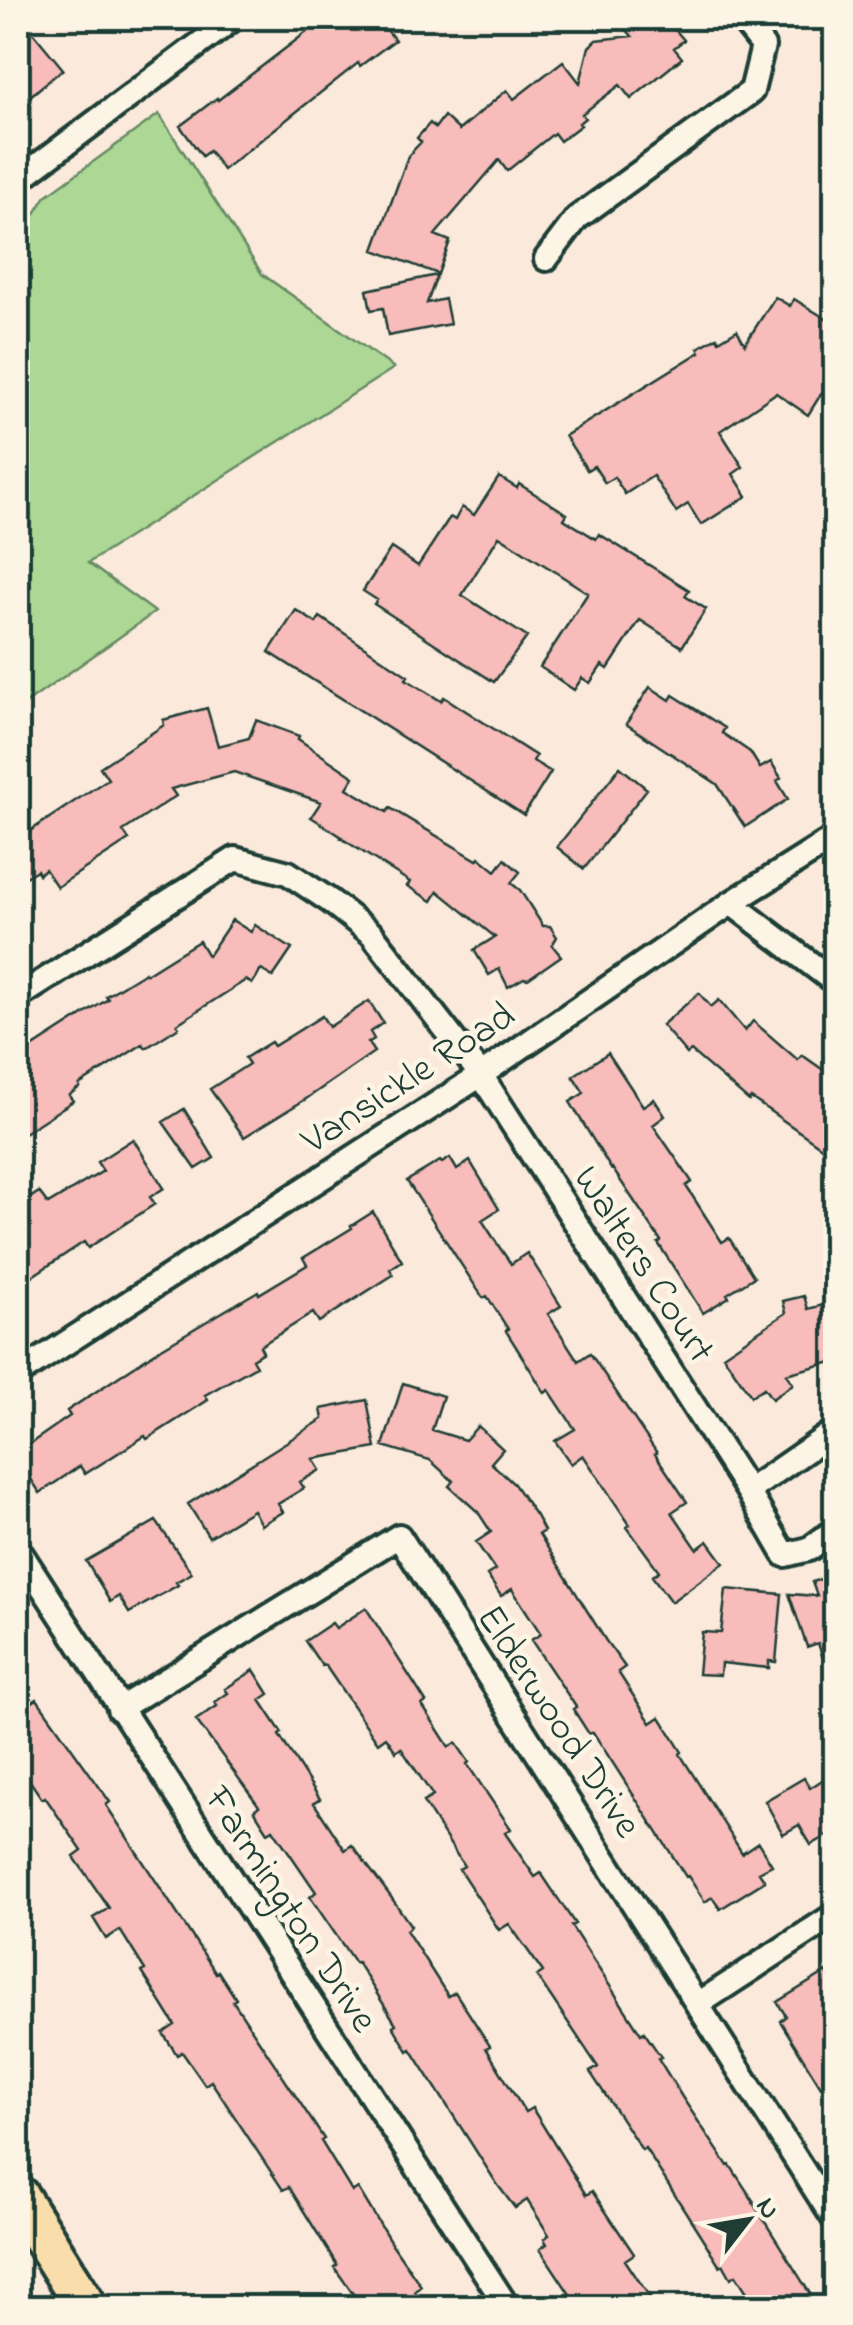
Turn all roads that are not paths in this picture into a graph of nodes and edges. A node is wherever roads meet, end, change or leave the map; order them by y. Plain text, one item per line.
1 (234, 18) edge
2 (740, 18) edge
3 (18, 180) edge
4 (546, 258) dead end
5 (836, 837) edge
6 (731, 904) junction
7 (836, 983) edge
8 (18, 997) edge
9 (481, 1074) junction
10 (18, 1374) edge
11 (836, 1430) edge
12 (748, 1491) junction
13 (836, 1530) edge
14 (18, 1549) edge
15 (120, 1709) junction
16 (836, 1914) edge
17 (698, 2004) junction
18 (18, 2197) edge
19 (836, 2222) edge
20 (87, 2308) edge
21 (508, 2308) edge

1 - 3 street
2 - 4 street
5 - 6 street, Vansickle Road
6 - 7 street
6 - 9 street, Vansickle Road
8 - 9 street, Walters Court
9 - 10 street, Vansickle Road
9 - 12 street, Walters Court
11 - 12 street
12 - 13 street, Walters Court
14 - 15 street, Farmington Drive
15 - 17 street, Elderwood Drive
15 - 21 street, Farmington Drive
16 - 17 street
17 - 19 street, Elderwood Drive
18 - 20 highway

